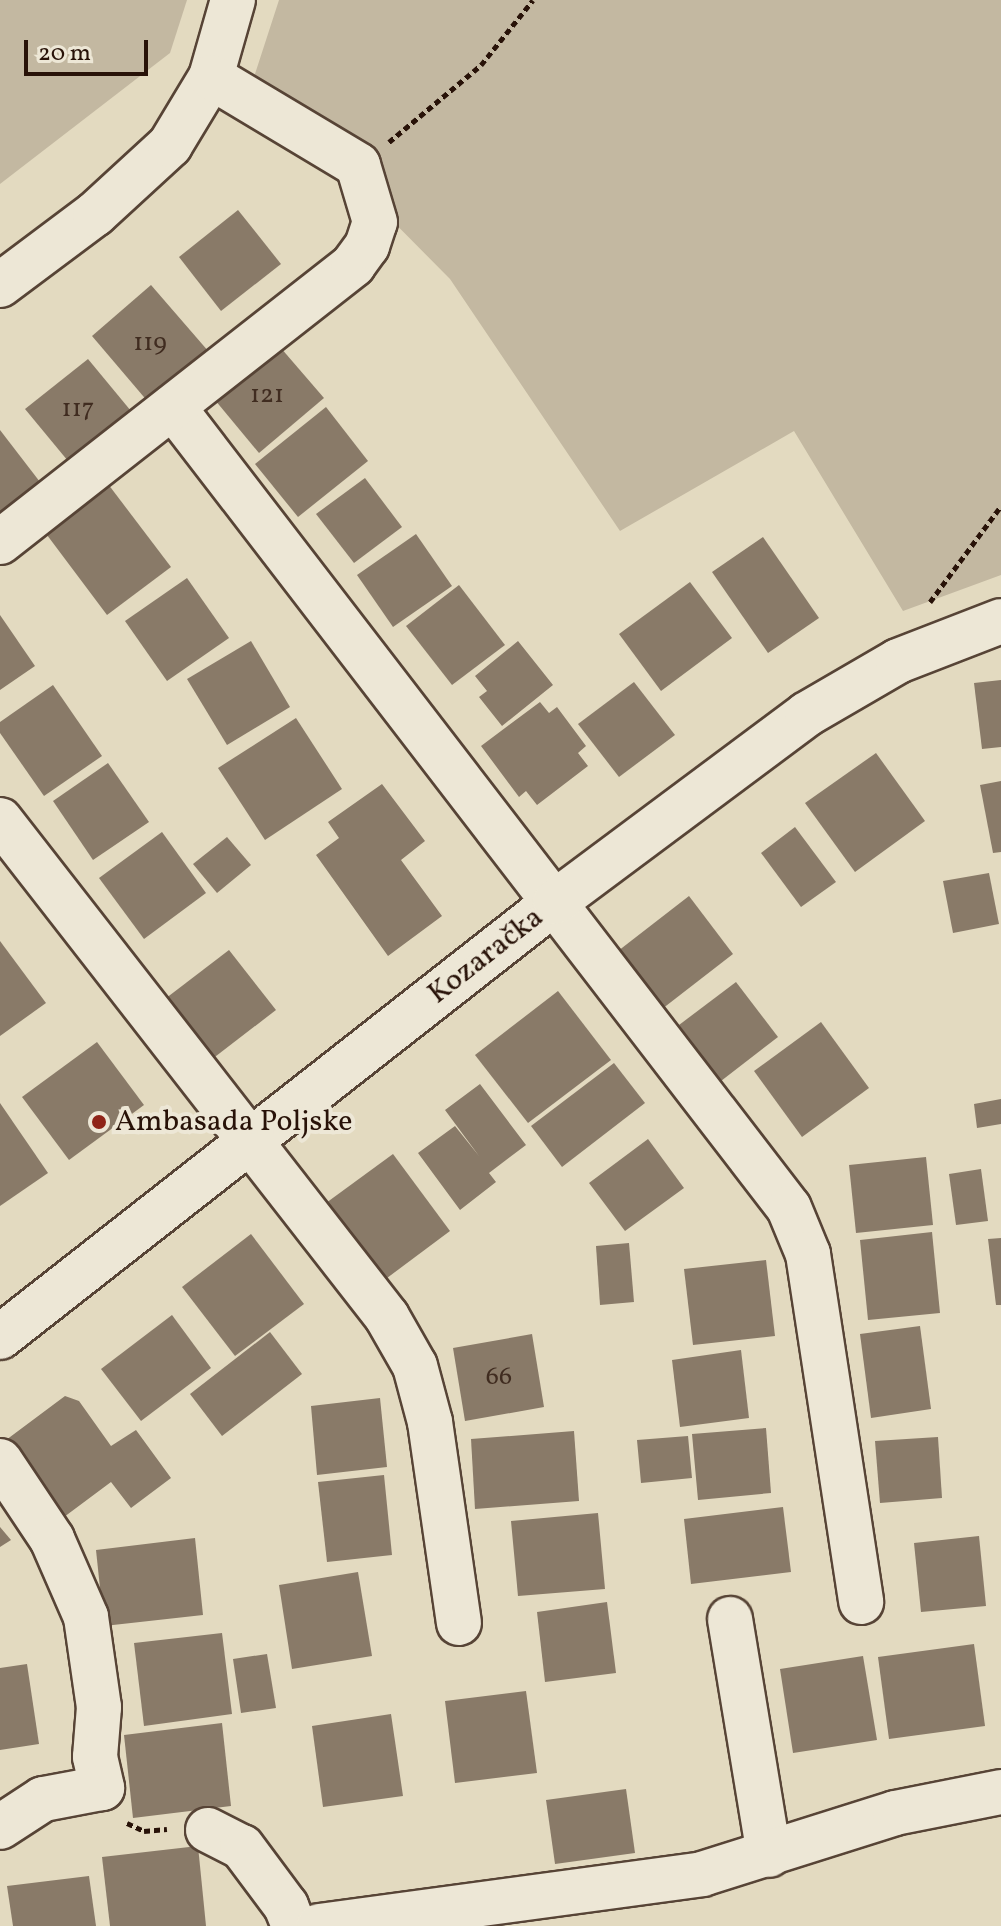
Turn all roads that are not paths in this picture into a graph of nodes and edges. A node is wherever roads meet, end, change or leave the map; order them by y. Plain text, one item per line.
1 (233, 0) edge
2 (211, 77) junction
3 (0, 285) edge
4 (173, 407) junction
5 (0, 542) edge
6 (1001, 621) edge
7 (0, 820) edge
8 (555, 902) junction
9 (250, 1139) junction
10 (0, 1337) edge
11 (0, 1461) edge
12 (861, 1602) dead end
13 (730, 1619) dead end
14 (459, 1623) dead end
15 (1001, 1792) edge
16 (0, 1827) edge
17 (208, 1830) road end
18 (769, 1855) junction
19 (294, 1926) edge
20 (319, 1926) edge

1 - 2 street
2 - 3 street
2 - 4 street
4 - 5 street
4 - 8 street
6 - 8 street, Kozaračka
7 - 9 street
8 - 9 street, Kozaračka
8 - 12 street
9 - 10 street, Kozaračka
9 - 14 street
11 - 16 street
13 - 18 street
15 - 18 street
17 - 19 street
18 - 20 street

